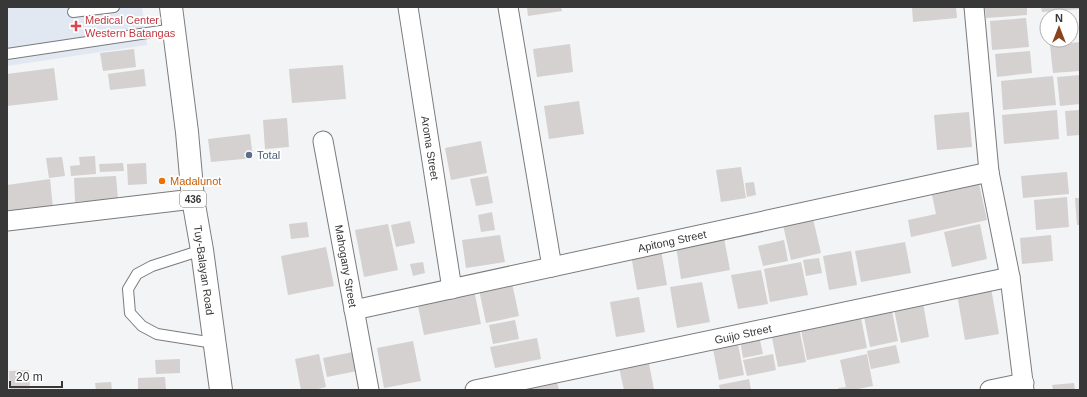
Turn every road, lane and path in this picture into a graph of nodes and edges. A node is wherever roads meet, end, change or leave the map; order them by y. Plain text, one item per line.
1 (114, 7) edge
2 (171, 7) edge
3 (408, 7) edge
4 (508, 7) edge
5 (974, 7) edge
6 (94, 8) edge
7 (73, 12) dead end
8 (174, 29) junction
9 (7, 54) edge
10 (323, 141) dead end
11 (989, 172) junction
12 (193, 198) junction
13 (7, 221) edge
14 (202, 250) junction
15 (552, 267) junction
16 (1010, 277) junction
17 (452, 289) junction
18 (354, 310) junction
19 (214, 343) junction
20 (1024, 387) edge
21 (221, 390) edge
22 (369, 390) edge
23 (475, 390) edge
24 (990, 390) edge

1 - 6 lane
2 - 8 main road, Tuy-Balayan Road / 436
3 - 17 street, Aroma Street
4 - 15 street
5 - 11 street
6 - 7 lane
8 - 9 lane
8 - 12 main road, Tuy-Balayan Road / 436
10 - 18 street, Mahogany Street
11 - 15 street, Apitong Street
11 - 16 street
12 - 13 street
12 - 14 main road, Tuy-Balayan Road / 436
14 - 19 main road, Tuy-Balayan Road / 436
14 - 19 lane
15 - 17 street, Apitong Street
16 - 20 street
16 - 23 street, Guijo Street
17 - 18 street, Apitong Street
18 - 22 street, Mahogany Street
19 - 21 main road, Tuy-Balayan Road / 436
20 - 24 street

